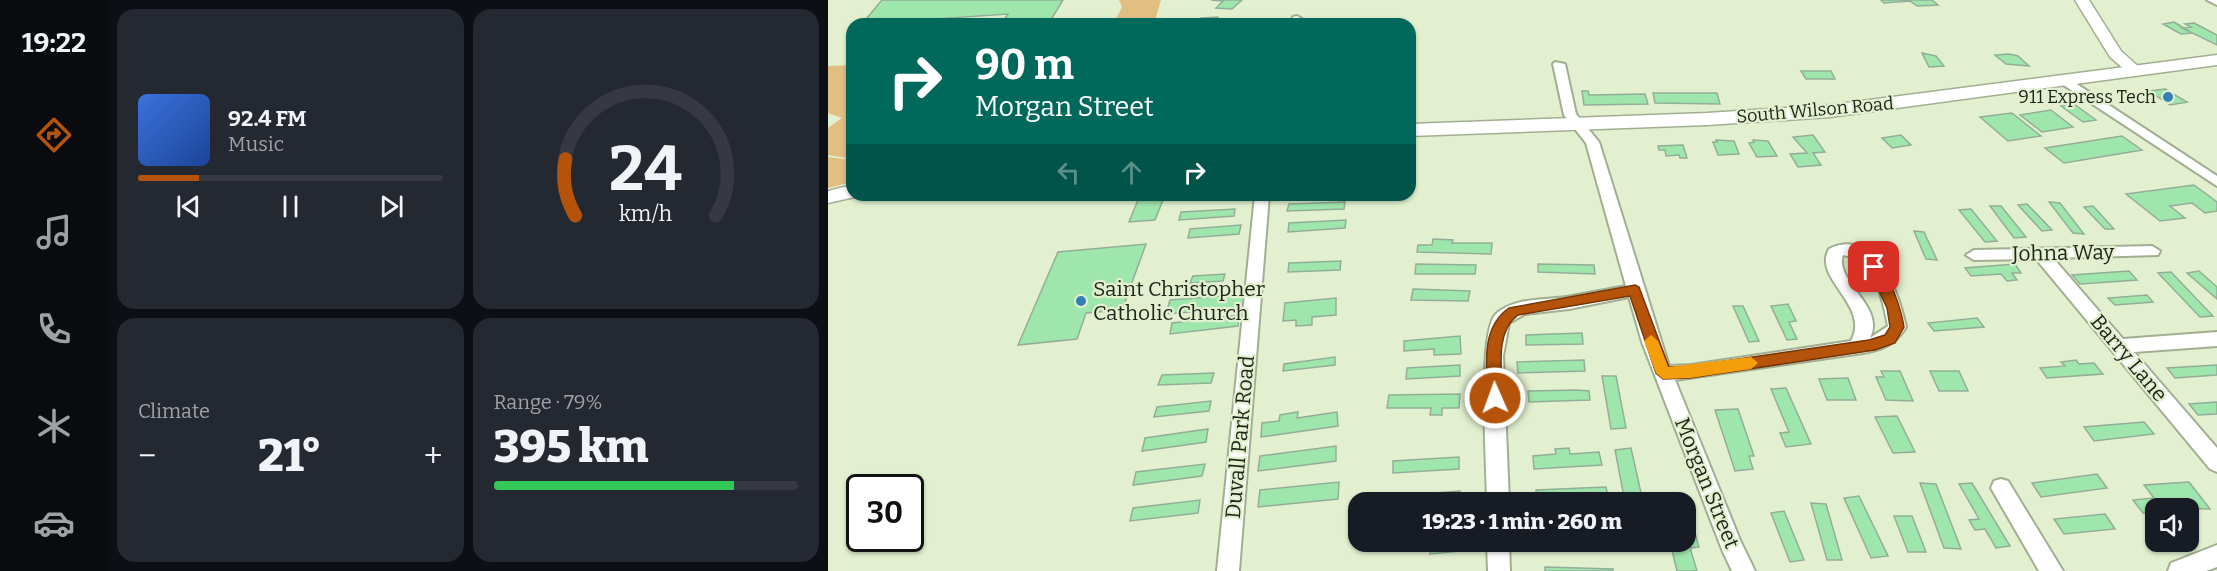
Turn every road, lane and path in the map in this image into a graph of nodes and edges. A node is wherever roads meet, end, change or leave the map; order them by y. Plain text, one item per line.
1 (2082, 0) edge
2 (2212, 0) edge
3 (2217, 2) edge
4 (2217, 60) edge
5 (1559, 64) dead end
6 (2135, 72) junction
7 (2066, 81) junction
8 (1579, 124) junction
9 (1416, 130) edge
10 (2217, 182) edge
11 (846, 192) edge
12 (828, 197) edge
13 (1261, 201) edge
14 (2152, 251) dead end
15 (2040, 253) junction
16 (1974, 255) dead end
17 (1635, 290) junction
18 (2217, 339) edge
19 (2119, 346) junction
20 (1857, 347) junction
21 (1663, 373) junction
22 (2217, 463) edge
23 (2001, 488) dead end
24 (1498, 492) edge
25 (1498, 552) edge
26 (2217, 556) edge
27 (1228, 571) edge
28 (1499, 571) edge
29 (1744, 571) edge
30 (2052, 571) edge
31 (2179, 571) edge

1 - 6 street
2 - 3 street
4 - 6 main road, South Wilson Road
5 - 8 street, Morgan Street
6 - 7 main road, South Wilson Road
7 - 8 main road, South Wilson Road
7 - 10 street
8 - 9 main road, South Wilson Road
8 - 17 street, Morgan Street
11 - 12 main road
13 - 27 street, Duvall Park Road
14 - 15 street, Johna Way
15 - 16 street, Johna Way
15 - 19 street, Barry Lane
17 - 21 street, Morgan Street
17 - 24 street
18 - 19 street
19 - 22 street, Barry Lane
20 - 20 street
20 - 21 street
21 - 29 street, Morgan Street
23 - 30 street
25 - 28 street
26 - 31 street

